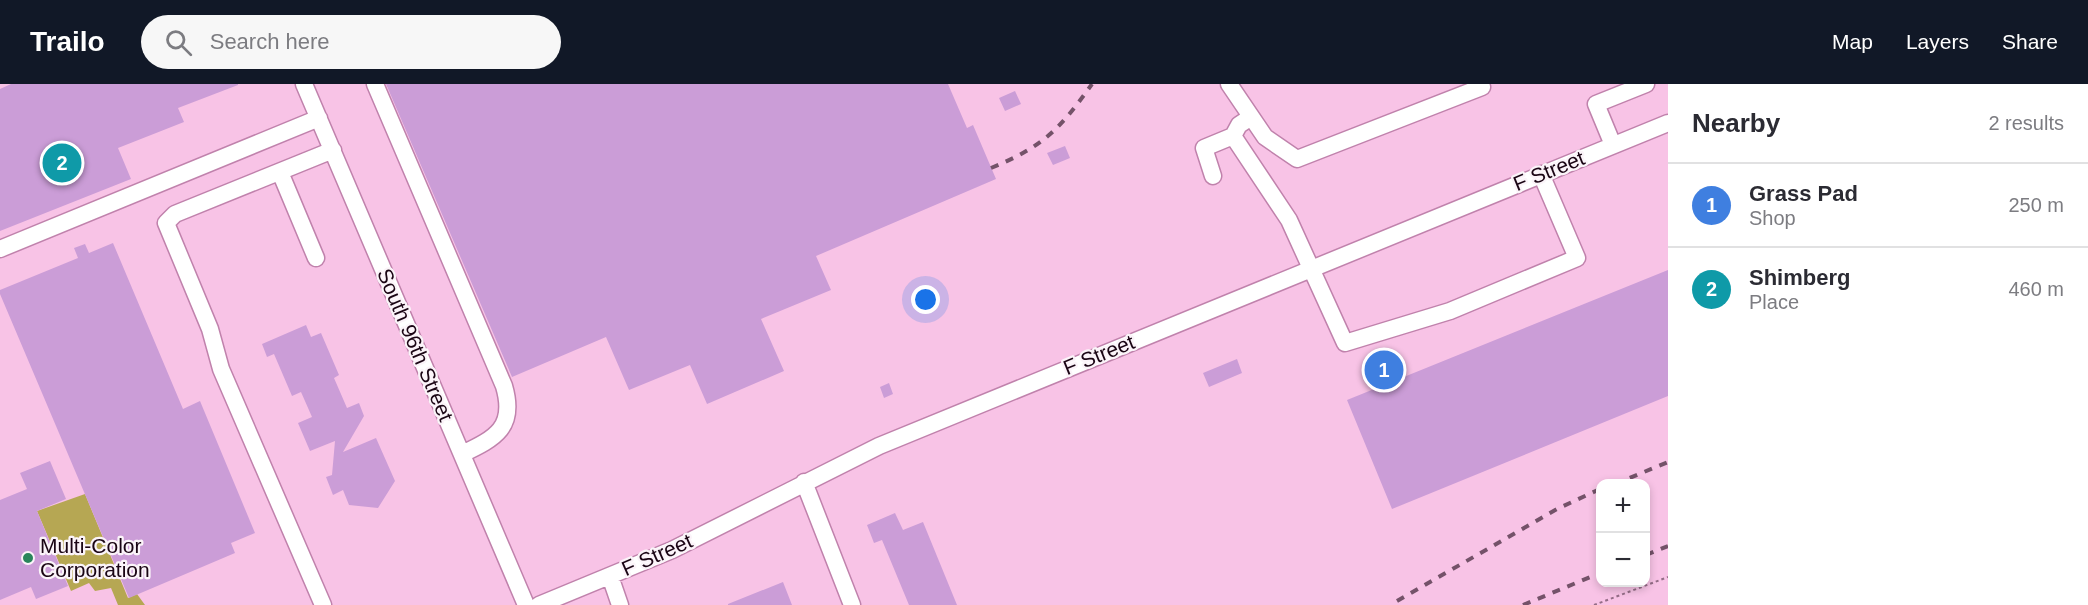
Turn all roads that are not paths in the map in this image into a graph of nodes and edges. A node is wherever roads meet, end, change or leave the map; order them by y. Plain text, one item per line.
1 (304, 84) edge
2 (375, 84) edge
3 (1229, 84) edge
4 (1481, 84) edge
5 (1646, 84) edge
6 (1251, 117) junction
7 (319, 118) junction
8 (1668, 123) edge
9 (1233, 136) junction
10 (1613, 145) junction
11 (333, 150) junction
12 (280, 172) junction
13 (1541, 174) junction
14 (1213, 176) dead end
15 (0, 249) edge
16 (316, 258) dead end
17 (1309, 269) junction
18 (462, 454) junction
19 (804, 482) junction
20 (610, 576) junction
21 (323, 605) edge
22 (526, 605) edge
23 (539, 605) edge
24 (620, 605) edge
25 (852, 605) edge

1 - 7 street, South 96th Street
2 - 18 street
3 - 6 street
4 - 6 street
5 - 10 street
6 - 9 street
7 - 11 street, South 96th Street
7 - 15 street
8 - 10 street, F Street
9 - 14 street
9 - 17 street
10 - 13 street, F Street
11 - 12 street
11 - 18 street, South 96th Street
12 - 16 street
12 - 21 street
13 - 17 street, F Street
13 - 17 street
17 - 19 street, F Street
18 - 22 street, South 96th Street
19 - 20 street, F Street
19 - 25 street
20 - 23 street, F Street
20 - 24 street

